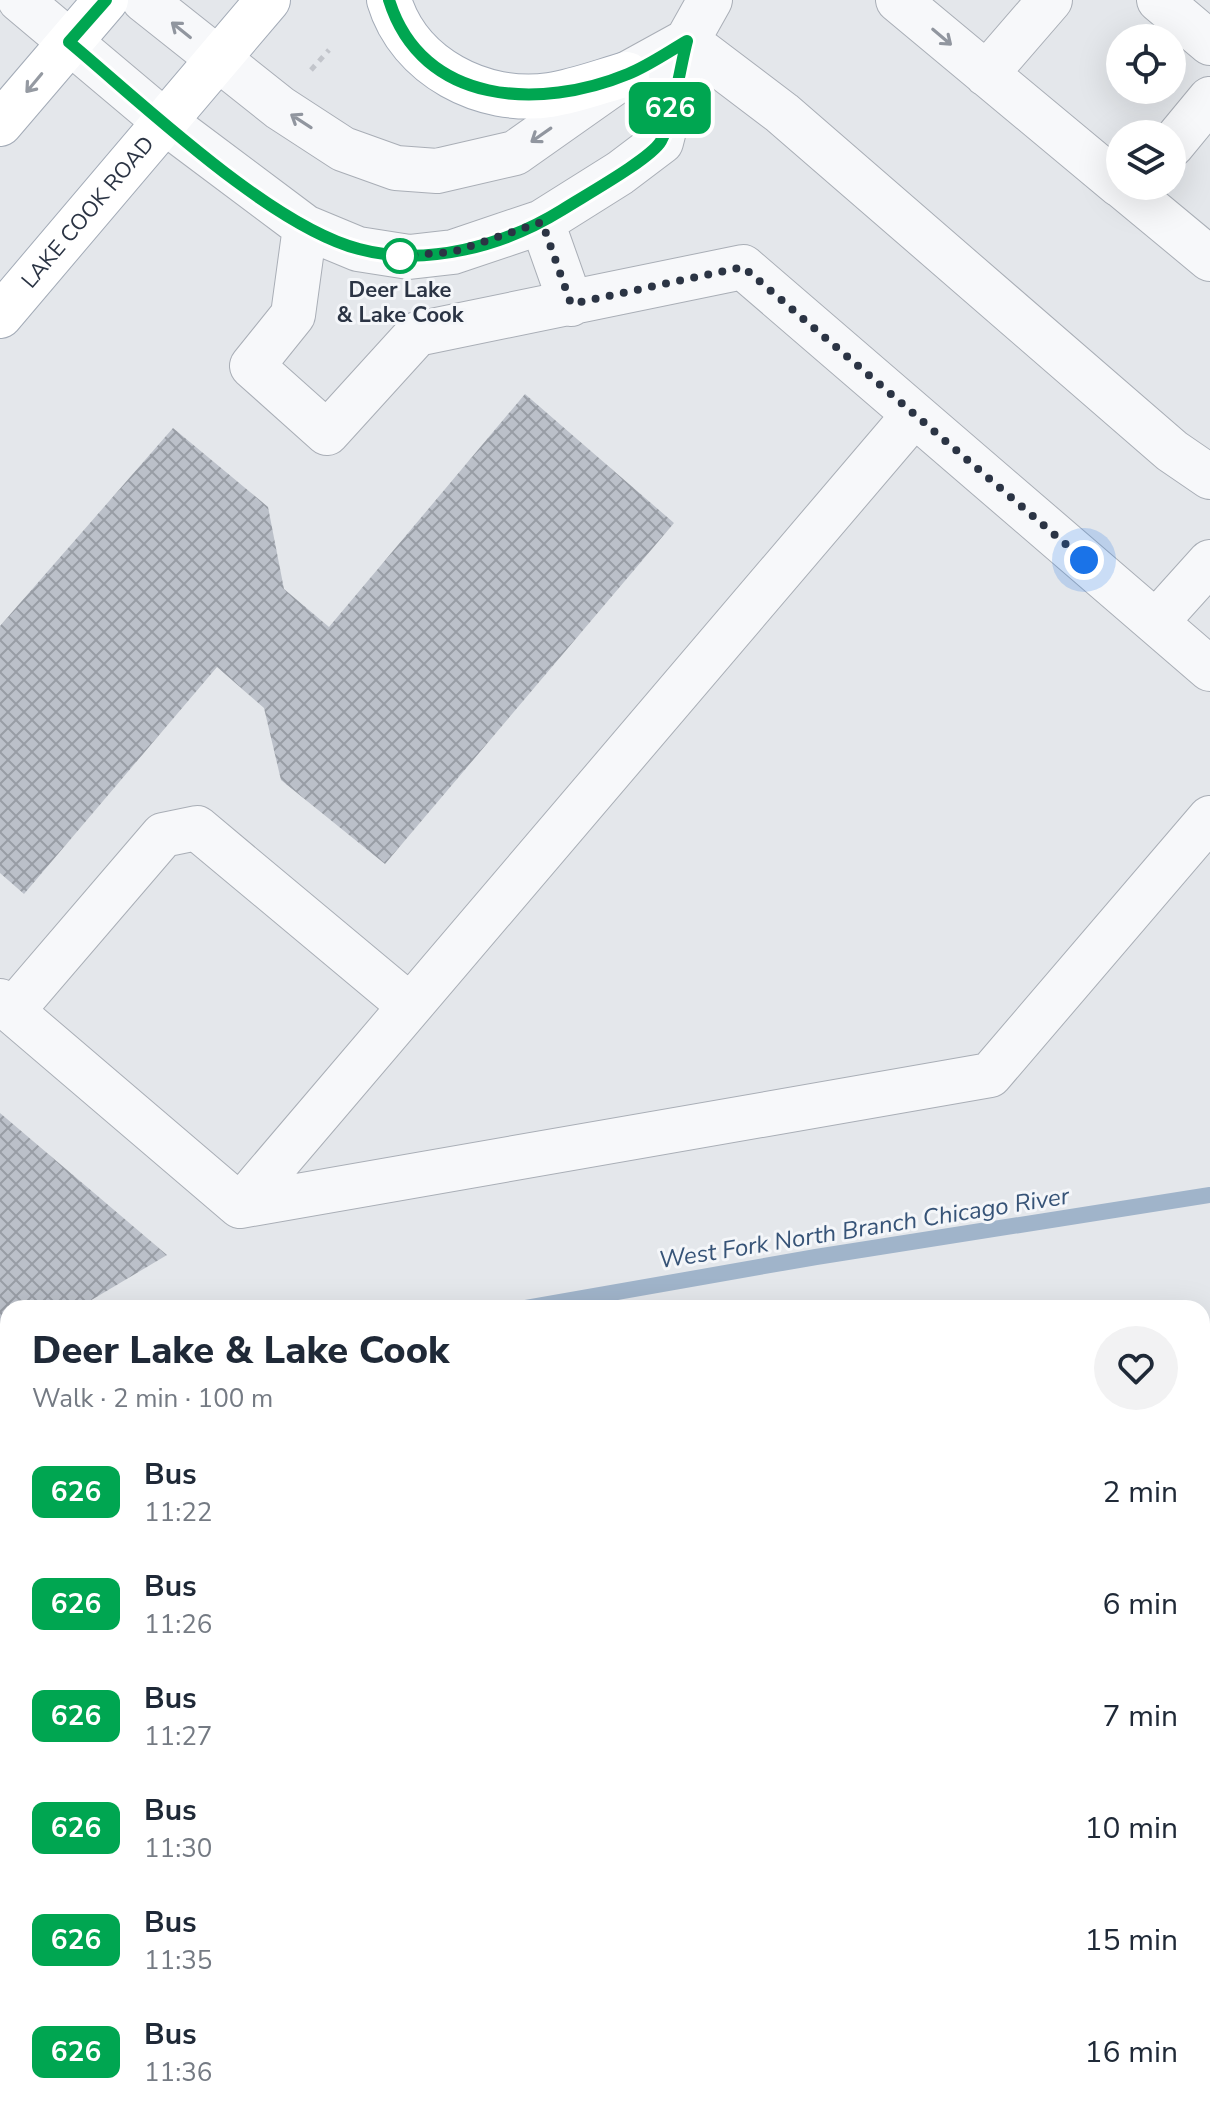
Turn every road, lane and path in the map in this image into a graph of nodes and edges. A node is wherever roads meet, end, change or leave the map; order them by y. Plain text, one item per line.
1 (20, 0) edge
2 (106, 0) edge
3 (144, 0) edge
4 (268, 0) edge
5 (389, 0) edge
6 (710, 0) edge
7 (898, 0) edge
8 (1050, 0) edge
9 (1159, 0) edge
10 (687, 41) junction
11 (69, 42) junction
12 (1210, 43) edge
13 (308, 59) dead end
14 (217, 60) junction
15 (315, 65) dead end
16 (627, 74) junction
17 (986, 74) junction
18 (1210, 99) edge
19 (165, 122) junction
20 (0, 124) edge
21 (1186, 128) edge
22 (1106, 170) edge
23 (1142, 200) edge
24 (542, 222) junction
25 (305, 227) junction
26 (1210, 259) edge
27 (571, 304) junction
28 (0, 316) edge
29 (914, 415) junction
30 (1210, 477) edge
31 (1210, 562) edge
32 (1156, 622) junction
33 (1210, 669) edge
34 (1210, 818) edge
35 (6, 1006) edge
36 (410, 1006) junction
37 (240, 1206) junction

1 - 11 street
2 - 11 main road
14 -> 3 street
4 - 14 main road, LAKE COOK ROAD
5 - 16 main road
6 - 10 street
7 -> 17 street
8 - 17 street
9 - 12 street
10 - 16 street
10 - 24 street
10 - 30 street
11 - 19 street
11 -> 20 main road
13 - 15 path
16 -> 14 street
14 - 19 main road, LAKE COOK ROAD
17 - 22 street
18 - 21 street
19 - 25 street
19 - 28 main road, LAKE COOK ROAD
23 - 26 street
24 - 25 street
24 - 27 street
25 - 27 street
27 - 29 street
29 - 32 street
29 - 36 street
31 - 32 street
32 - 33 street
34 - 37 street
35 - 36 street
35 - 37 street
36 - 37 street

